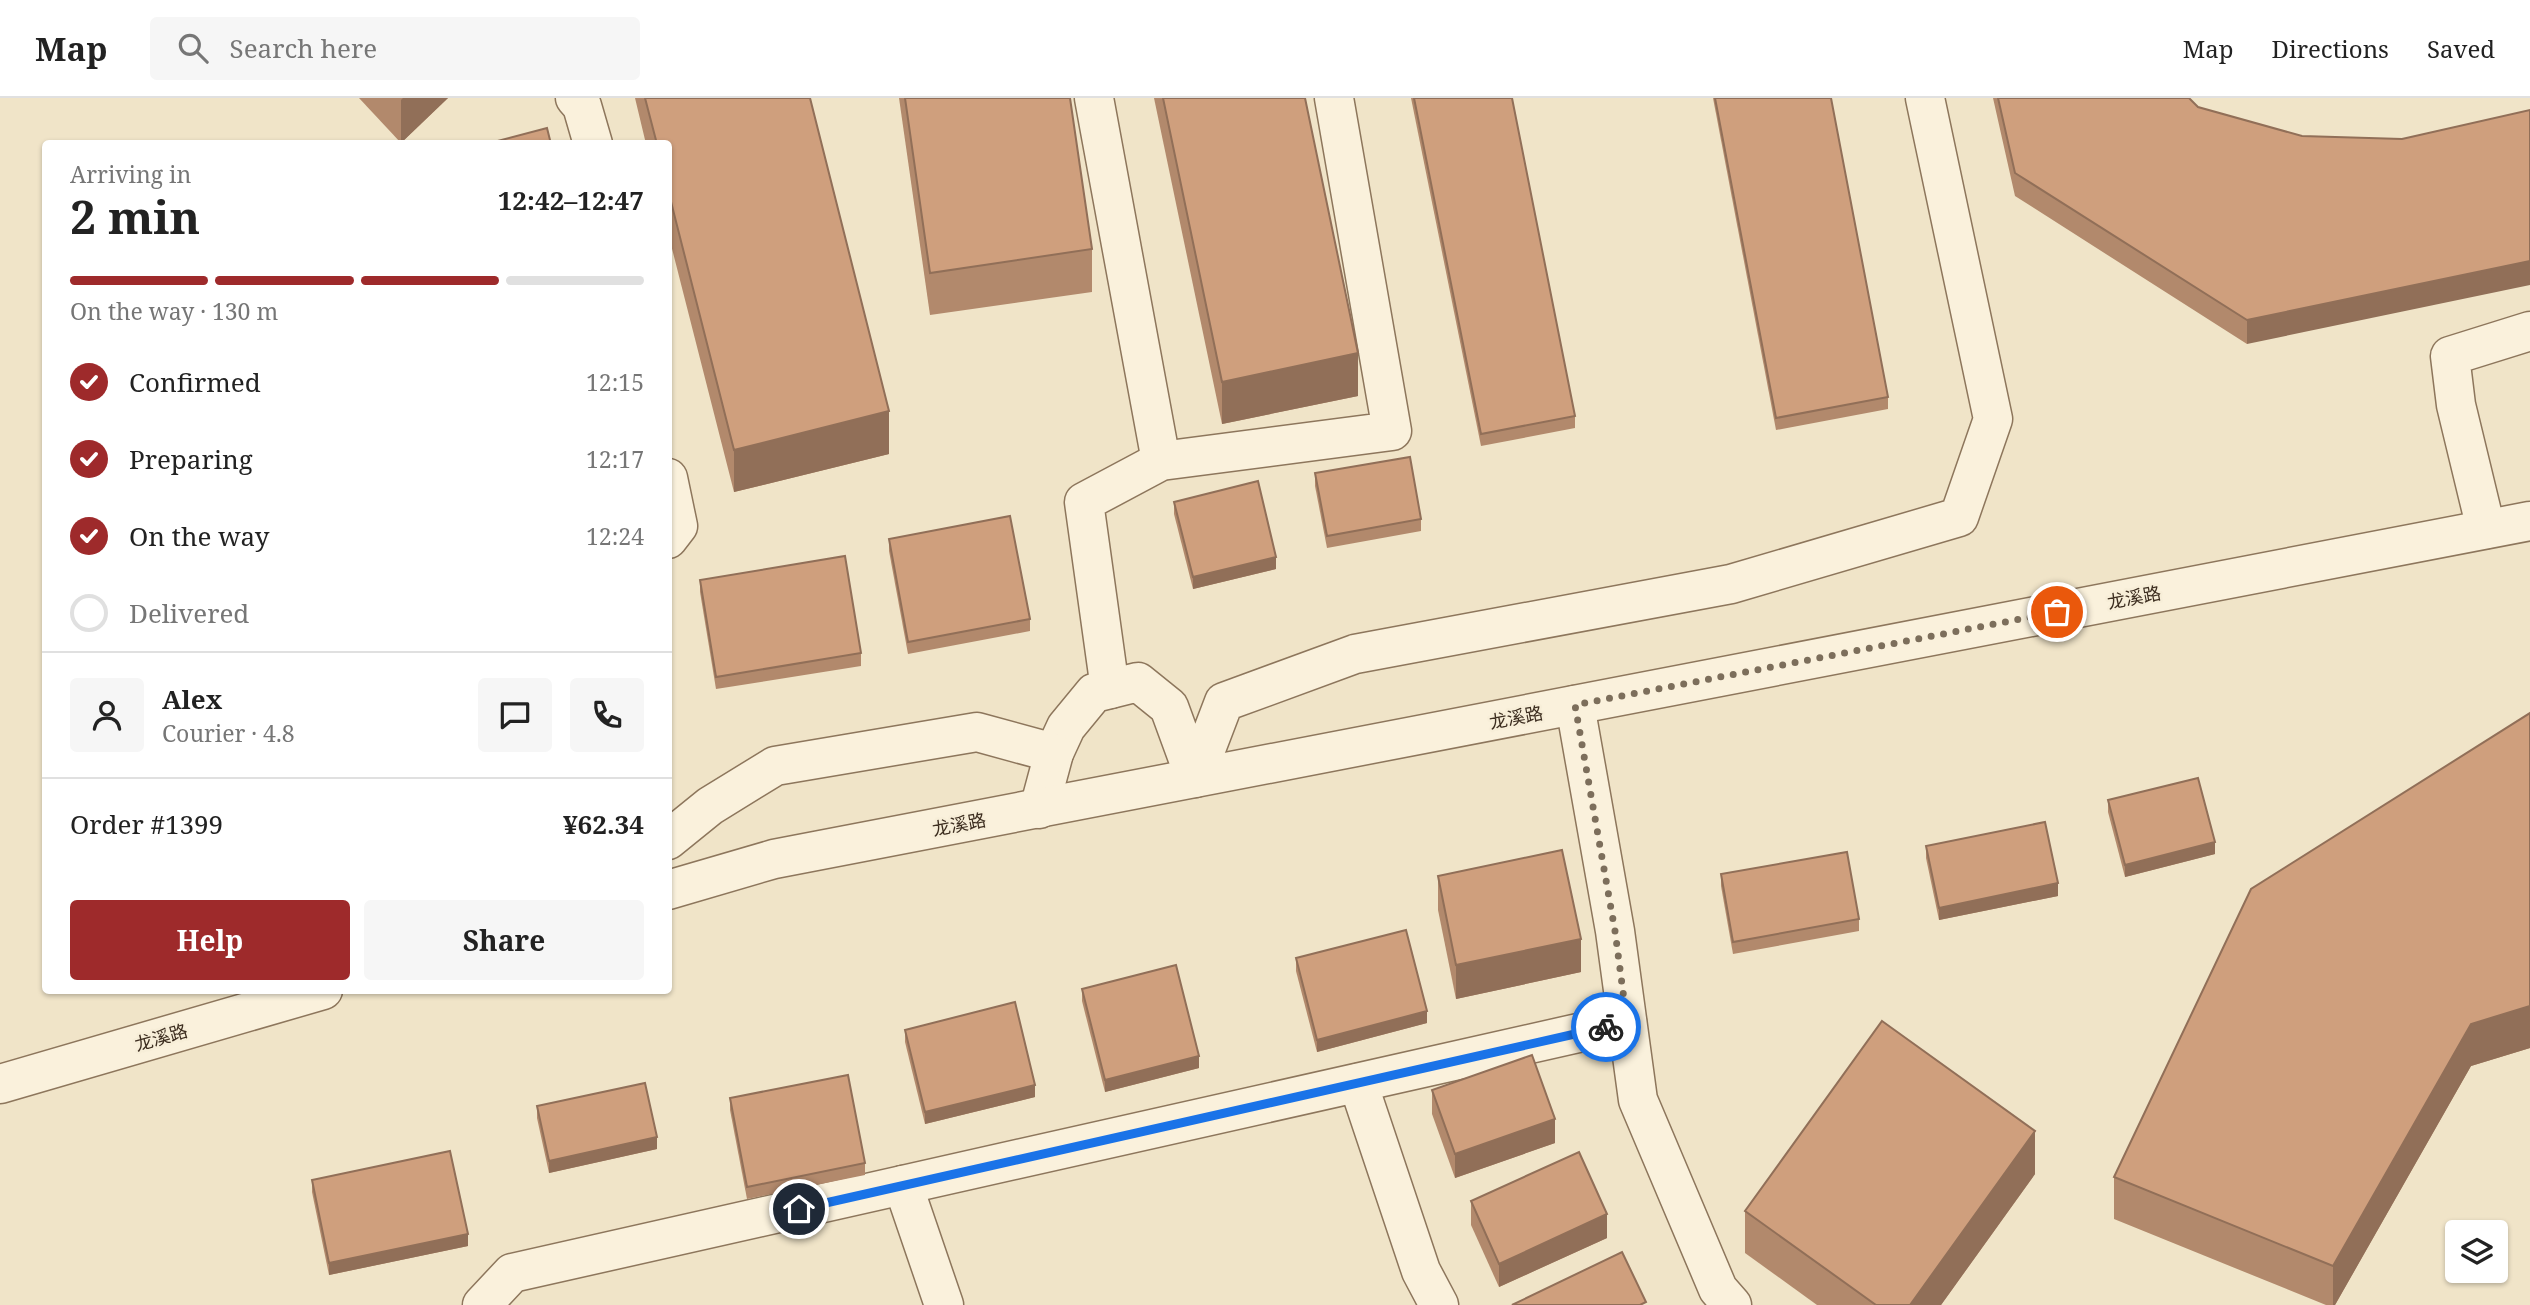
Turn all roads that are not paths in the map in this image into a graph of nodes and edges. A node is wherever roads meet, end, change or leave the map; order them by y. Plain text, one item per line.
1 (575, 98) edge
2 (1094, 98) edge
3 (1334, 98) edge
4 (1925, 98) edge
5 (592, 140) edge
6 (2530, 331) edge
7 (1161, 461) junction
8 (672, 497) edge
9 (2530, 521) edge
10 (2486, 529) junction
11 (672, 534) edge
12 (1110, 689) junction
13 (1575, 705) junction
14 (1054, 753) junction
15 (1195, 778) junction
16 (1039, 809) junction
17 (672, 838) edge
18 (672, 889) edge
19 (309, 994) edge
20 (1627, 1022) junction
21 (1358, 1083) junction
22 (0, 1084) edge
23 (903, 1185) junction
24 (482, 1305) edge
25 (944, 1305) edge
26 (1439, 1305) edge
27 (1732, 1305) edge

1 - 5 street
2 - 7 street
3 - 7 street
4 - 15 street
6 - 10 street
7 - 12 street
8 - 11 street
9 - 10 street, 龙溪路
10 - 13 street, 龙溪路
12 - 14 street
12 - 15 street
13 - 15 street, 龙溪路
13 - 20 street
14 - 16 street
14 - 17 street
15 - 16 street, 龙溪路
16 - 18 street, 龙溪路
19 - 22 street, 龙溪路
20 - 21 street
20 - 27 street
21 - 23 street
21 - 26 street
23 - 24 street
23 - 25 street

